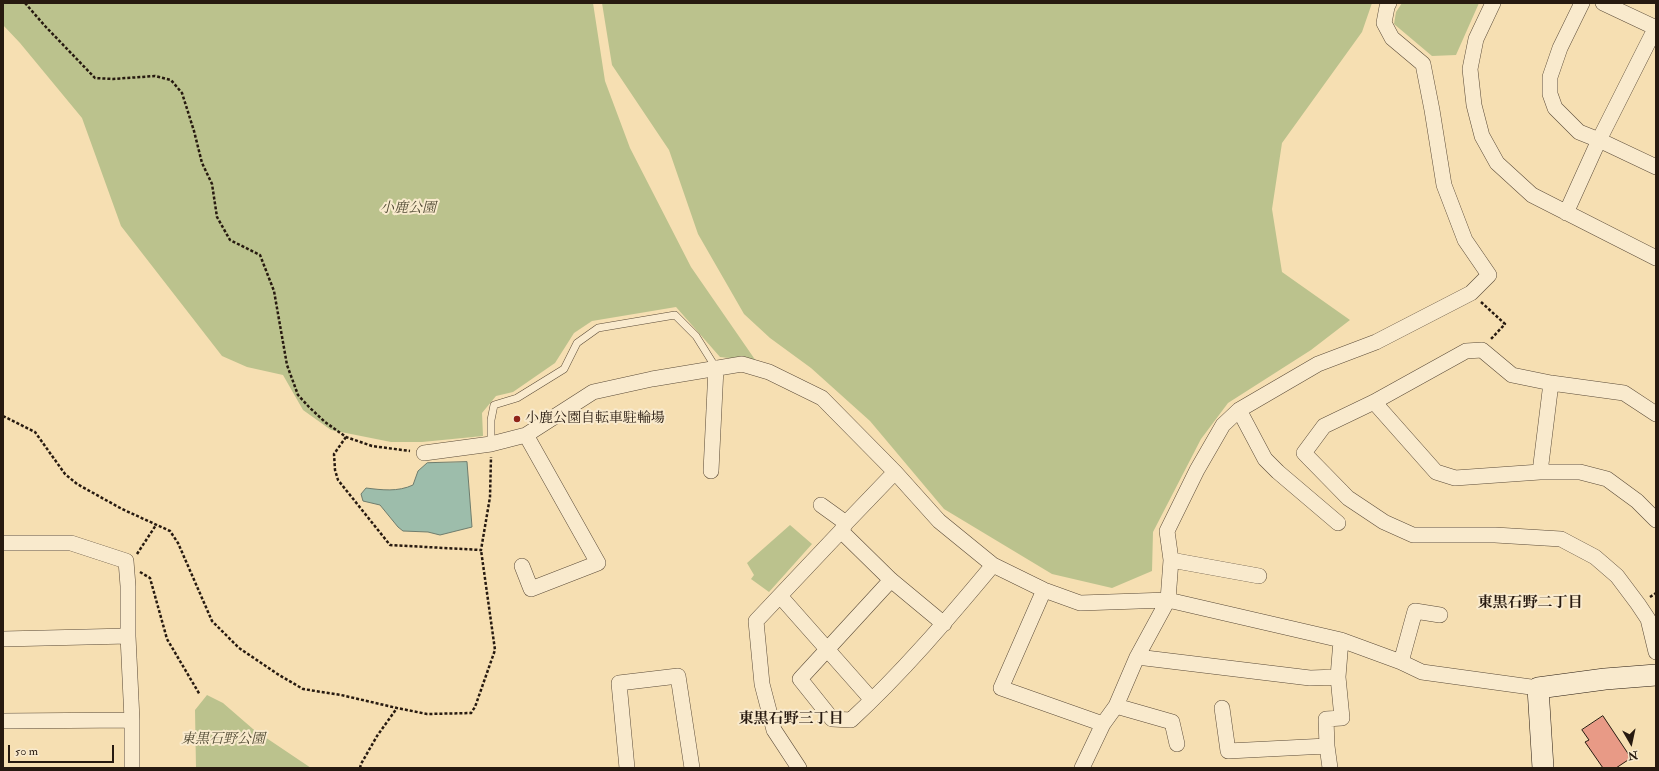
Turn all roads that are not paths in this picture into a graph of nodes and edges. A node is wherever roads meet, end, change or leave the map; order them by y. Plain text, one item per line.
1 (1389, 3) edge
2 (1494, 3) edge
3 (1582, 3) edge
4 (1603, 3) edge
5 (1656, 28) edge
6 (1599, 140) junction
7 (1656, 167) edge
8 (1566, 213) junction
9 (1656, 258) edge
10 (716, 368) junction
11 (1551, 383) junction
12 (1374, 402) junction
13 (1239, 410) junction
14 (1656, 414) edge
15 (526, 434) junction
16 (491, 444) junction
17 (424, 453) road end
18 (711, 471) dead end
19 (895, 472) junction
20 (1540, 472) junction
21 (821, 505) dead end
22 (1656, 520) edge
23 (1338, 523) dead end
24 (843, 527) junction
25 (3, 543) edge
26 (1171, 560) junction
27 (993, 565) junction
28 (522, 566) dead end
29 (1259, 576) dead end
30 (891, 580) junction
31 (1044, 590) junction
32 (780, 596) junction
33 (1168, 600) junction
34 (1440, 615) dead end
35 (944, 624) junction
36 (128, 636) junction
37 (3, 639) edge
38 (1341, 640) junction
39 (827, 649) junction
40 (1656, 652) edge
41 (1137, 657) junction
42 (1401, 662) junction
43 (1656, 675) edge
44 (1338, 677) junction
45 (1538, 688) junction
46 (872, 700) junction
47 (1116, 706) junction
48 (1222, 708) dead end
49 (3, 720) edge
50 (132, 720) junction
51 (1103, 724) junction
52 (1177, 744) dead end
53 (1327, 746) junction
54 (132, 768) edge
55 (628, 768) edge
56 (692, 768) edge
57 (799, 768) edge
58 (1082, 768) edge
59 (1330, 768) edge
60 (1543, 768) edge

1 - 13 street
2 - 8 street
3 - 6 street
4 - 5 street
5 - 6 street
6 - 7 street
6 - 8 street
8 - 9 street
10 - 15 street
10 - 16 lane
10 - 18 street
10 - 19 street
11 - 12 street
11 - 14 street
11 - 20 street
12 - 20 street
12 - 40 street
13 - 23 street
13 - 26 street
15 - 16 street
15 - 28 street
16 - 17 street
19 - 24 street
19 - 27 street
20 - 22 street
21 - 24 street
24 - 30 street
24 - 32 street
25 - 36 street
26 - 29 street
26 - 33 street
27 - 31 street
27 - 35 street
30 - 35 street
30 - 39 street
31 - 33 street
31 - 51 street
32 - 39 street
32 - 57 street
33 - 38 street
33 - 41 street
34 - 42 street
35 - 46 street
36 - 37 street
36 - 50 street
38 - 42 street
38 - 44 street
39 - 46 street
39 - 46 street
41 - 44 street
41 - 47 street
42 - 45 street
43 - 45 street
44 - 53 street
45 - 60 street
47 - 51 street
47 - 52 street
48 - 53 street
49 - 50 street
50 - 54 street
51 - 58 street
53 - 59 street
55 - 56 street

